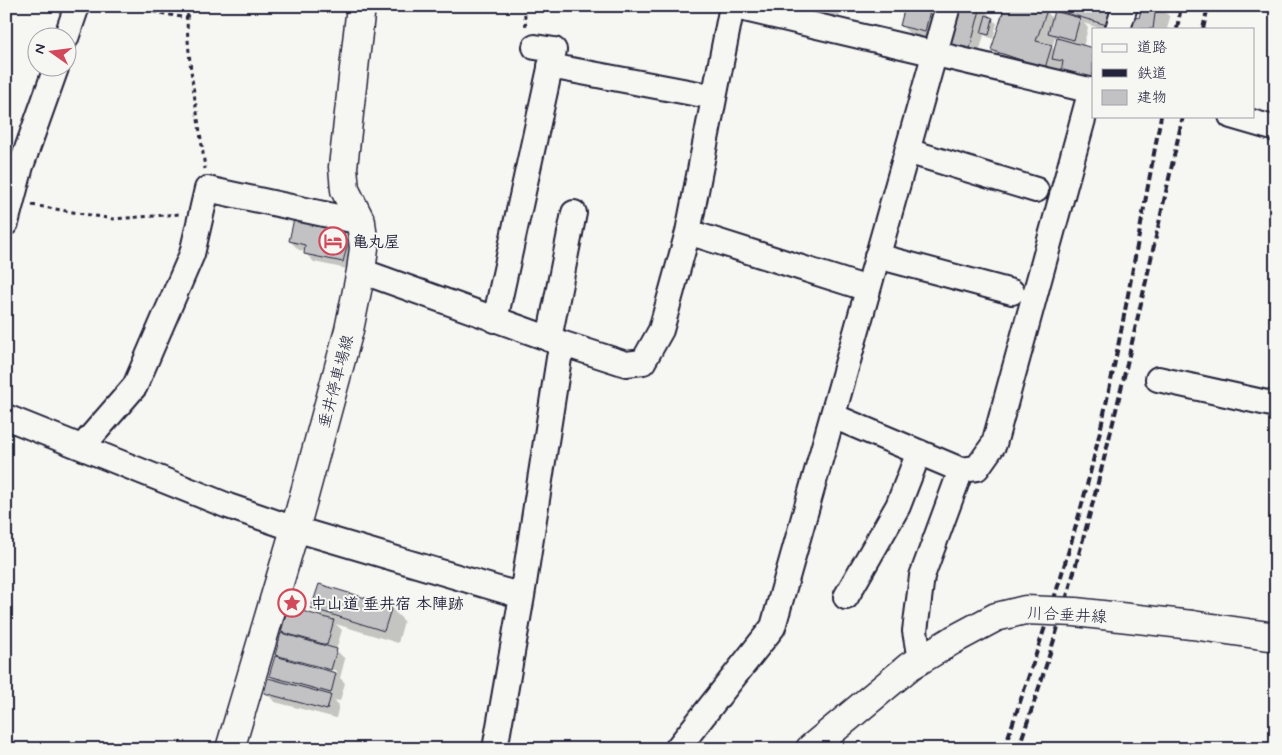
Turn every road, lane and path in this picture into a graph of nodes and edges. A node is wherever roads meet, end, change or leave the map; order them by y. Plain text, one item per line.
1 (77, 6) edge
2 (122, 6) edge
3 (190, 6) edge
4 (361, 6) edge
5 (732, 6) edge
6 (948, 6) edge
7 (1125, 6) edge
8 (187, 18) junction
9 (69, 28) edge
10 (1118, 28) edge
11 (534, 47) dead end
12 (934, 54) junction
13 (550, 66) junction
14 (52, 78) edge
15 (1092, 91) edge
16 (714, 97) junction
17 (1238, 118) edge
18 (1276, 129) edge
19 (907, 151) junction
20 (207, 189) junction
21 (1036, 190) dead end
22 (9, 212) edge
23 (202, 213) junction
24 (574, 213) dead end
25 (361, 222) junction
26 (688, 232) junction
27 (877, 256) junction
28 (361, 271) junction
29 (868, 289) junction
30 (1012, 292) dead end
31 (495, 320) junction
32 (556, 342) junction
33 (1158, 379) dead end
34 (1276, 406) edge
35 (833, 416) junction
36 (6, 417) edge
37 (82, 447) junction
38 (918, 452) junction
39 (960, 470) junction
40 (295, 529) junction
41 (522, 596) junction
42 (846, 597) dead end
43 (1276, 637) edge
44 (920, 660) junction
45 (230, 749) edge
46 (495, 749) edge
47 (677, 749) edge
48 (810, 749) edge

1 - 9 street
2 - 8 path
3 - 8 path
4 - 25 main road, 垂井停車場線
5 - 12 street
5 - 16 street
6 - 12 street
7 - 10 street
8 - 20 path
11 - 13 street
12 - 15 street
12 - 19 street
13 - 16 street
13 - 31 street
14 - 22 street
15 - 39 street
16 - 26 street
17 - 18 street
19 - 21 street
19 - 27 street
20 - 23 street
20 - 25 street
22 - 23 path
23 - 37 street
24 - 32 street
25 - 28 main road, 垂井停車場線
26 - 29 street
26 - 32 street
27 - 29 street
27 - 30 street
28 - 31 street
28 - 40 main road, 垂井停車場線
29 - 35 street
31 - 32 street
32 - 41 street
33 - 34 street
35 - 38 street
35 - 47 street
36 - 37 street
37 - 40 street
38 - 39 street
38 - 42 street
39 - 44 street
40 - 41 street
40 - 45 main road, 垂井停車場線
41 - 46 street
43 - 44 main road, 川合垂井線, bridge
44 - 48 main road, 川合垂井線

